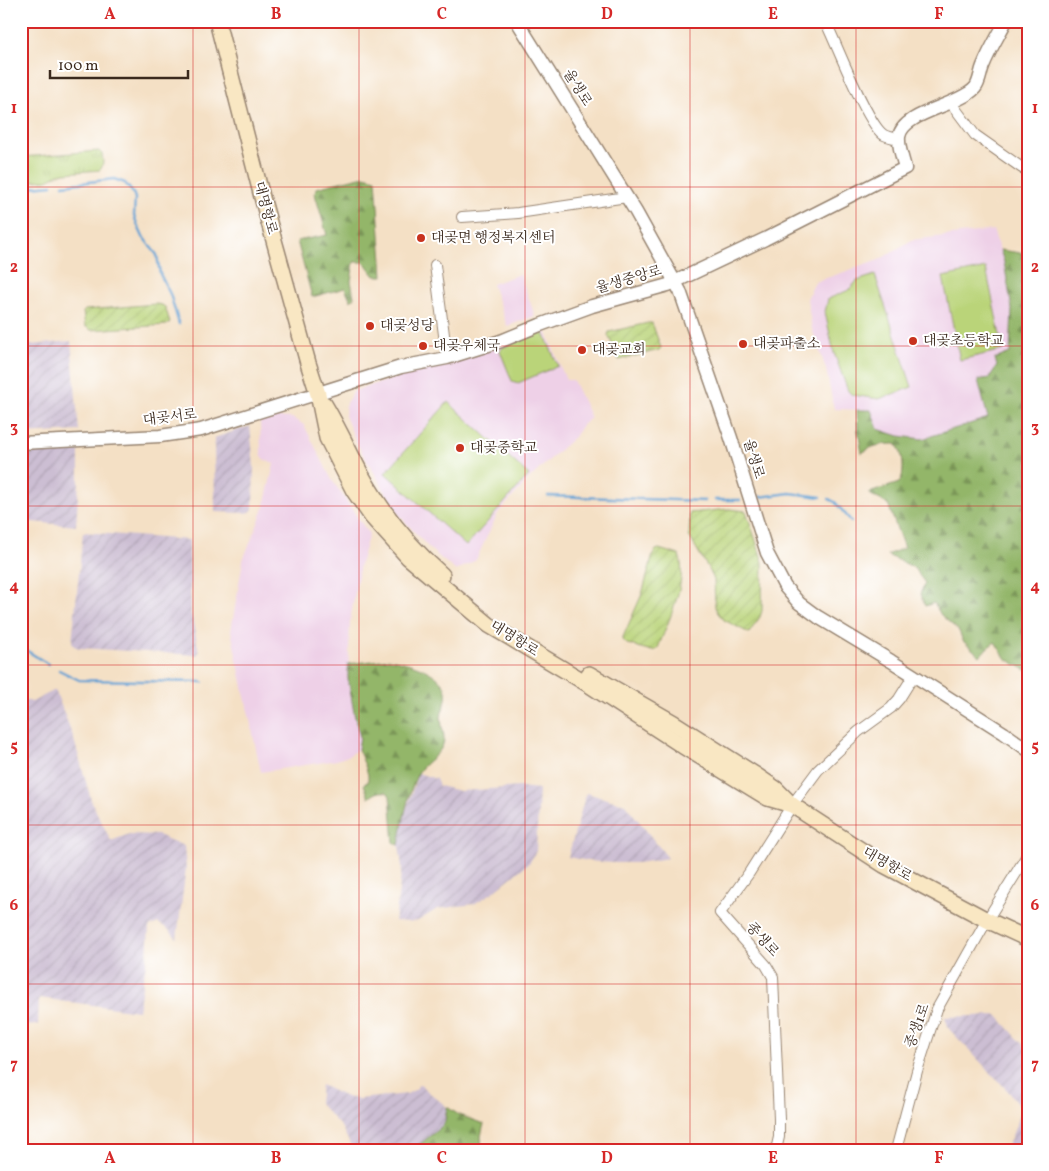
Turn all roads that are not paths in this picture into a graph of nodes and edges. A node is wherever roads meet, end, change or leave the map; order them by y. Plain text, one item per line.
1 (217, 21) edge
2 (517, 21) edge
3 (1006, 21) edge
4 (828, 25) dead end
5 (951, 103) junction
6 (899, 140) junction
7 (1028, 170) edge
8 (627, 197) junction
9 (462, 217) dead end
10 (435, 265) dead end
11 (675, 281) junction
12 (446, 358) junction
13 (318, 394) junction
14 (21, 443) edge
15 (914, 676) junction
16 (1028, 750) edge
17 (792, 805) junction
18 (1028, 854) edge
19 (986, 920) junction
20 (1028, 939) edge
21 (776, 1150) edge
22 (896, 1150) edge

1 - 13 main road, 대명항로
2 - 8 street, 율생로
3 - 5 street
4 - 6 street
5 - 6 street
5 - 7 street
6 - 11 street, 율생중앙로
8 - 9 street
8 - 11 street, 율생로
10 - 12 street
11 - 12 street, 율생중앙로
11 - 15 street, 율생로
12 - 13 street, 율생중앙로
13 - 14 street, 대곶서로
13 - 17 main road, 대명항로
15 - 16 street, 율생로
15 - 17 street
17 - 19 main road, 대명항로
17 - 21 street, 종생로
18 - 19 street
19 - 20 main road, 대명항로
19 - 22 street, 종생1로

